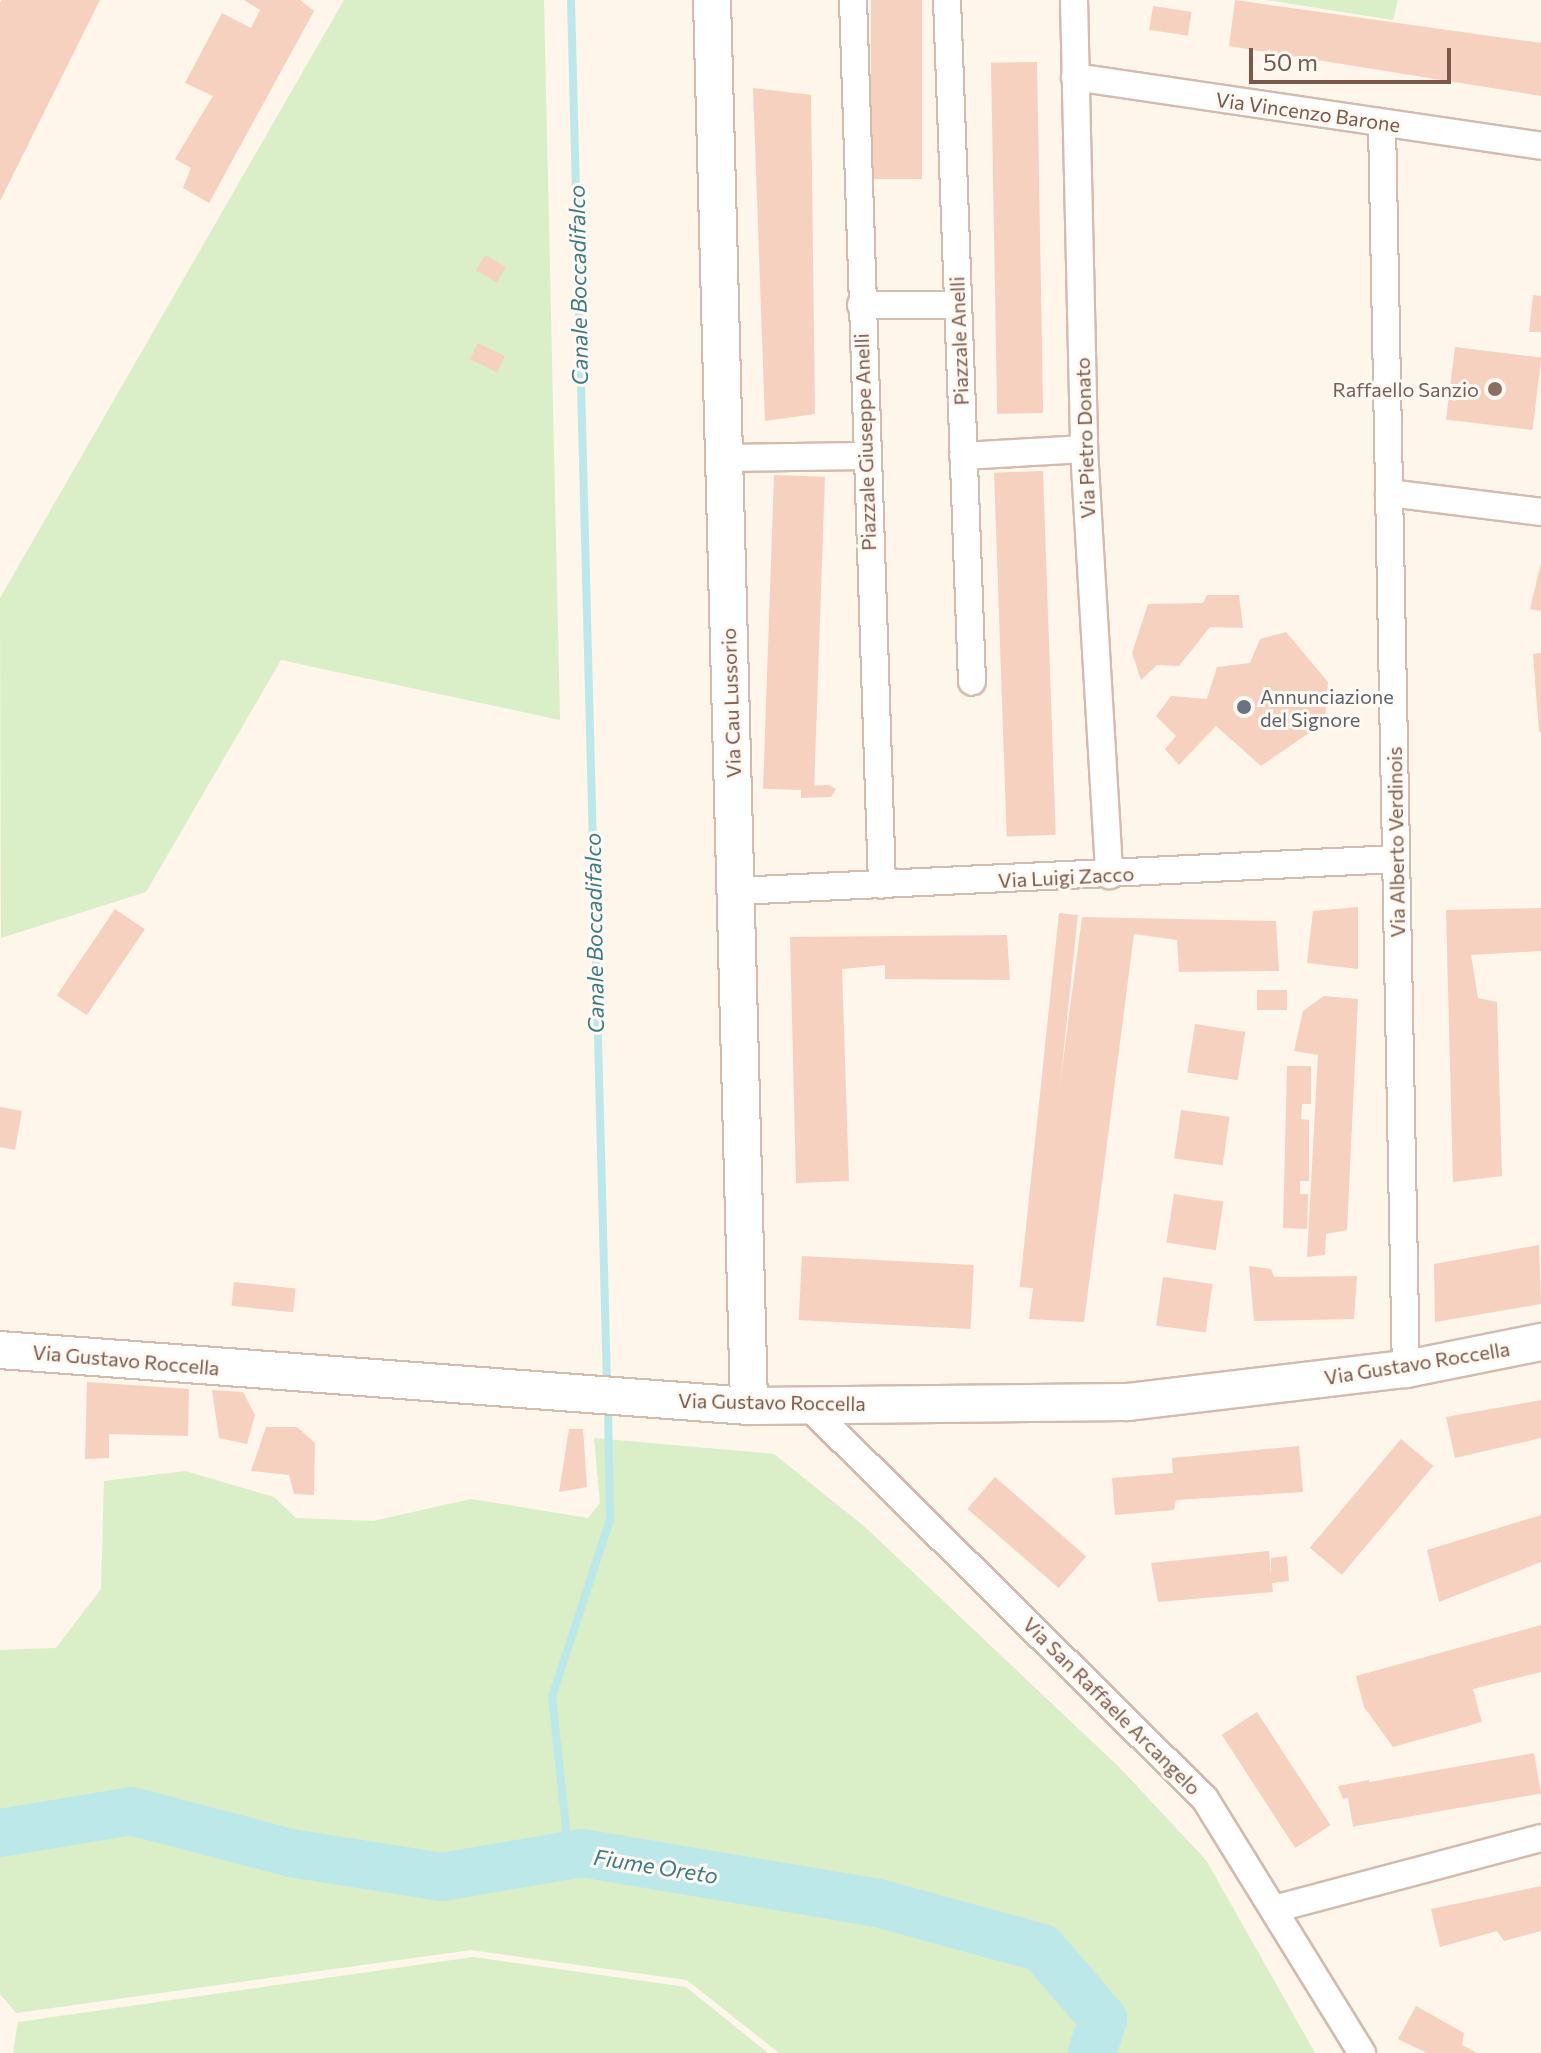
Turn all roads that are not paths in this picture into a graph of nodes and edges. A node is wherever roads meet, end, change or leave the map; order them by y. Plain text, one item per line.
1 (712, 0) edge
2 (853, 0) edge
3 (947, 0) edge
4 (1074, 0) edge
5 (1075, 77) junction
6 (1382, 123) junction
7 (1541, 146) edge
8 (861, 305) junction
9 (957, 305) junction
10 (1084, 449) junction
11 (864, 456) junction
12 (963, 456) junction
13 (724, 458) junction
14 (1389, 493) junction
15 (1541, 512) edge
16 (972, 682) dead end
17 (1396, 859) junction
18 (1109, 875) junction
19 (882, 885) junction
20 (737, 891) junction
21 (1541, 1342) edge
22 (0, 1350) edge
23 (1406, 1369) junction
24 (806, 1404) junction
25 (749, 1406) junction
26 (1541, 1838) edge
27 (1274, 1909) junction
28 (1362, 2053) edge

1 - 13 street, Via Cau Lussorio
2 - 8 street, Piazzale Giuseppe Anelli
3 - 9 street, Piazzale Anelli
4 - 5 street, Via Pietro Donato
5 - 6 street, Via Vincenzo Barone
5 - 10 street, Via Pietro Donato
6 - 7 street, Via Vincenzo Barone
6 - 14 street, Via Alberto Verdinois
8 - 9 street
8 - 11 street, Piazzale Giuseppe Anelli
9 - 12 street, Piazzale Anelli
10 - 12 street
10 - 18 street, Via Pietro Donato
11 - 13 street
11 - 19 street, Piazzale Giuseppe Anelli
12 - 16 street, Piazzale Anelli
13 - 20 street, Via Cau Lussorio
14 - 15 street
14 - 17 street, Via Alberto Verdinois
17 - 18 street, Via Luigi Zacco
17 - 23 street, Via Alberto Verdinois
18 - 19 street, Via Luigi Zacco
19 - 20 street, Via Luigi Zacco
20 - 25 street, Via Cau Lussorio
21 - 23 street, Via Gustavo Roccella
22 - 25 street, Via Gustavo Roccella
23 - 24 street, Via Gustavo Roccella
24 - 25 street, Via Gustavo Roccella
24 - 27 street, Via San Raffaele Arcangelo
26 - 27 street
27 - 28 street, Via San Raffaele Arcangelo

